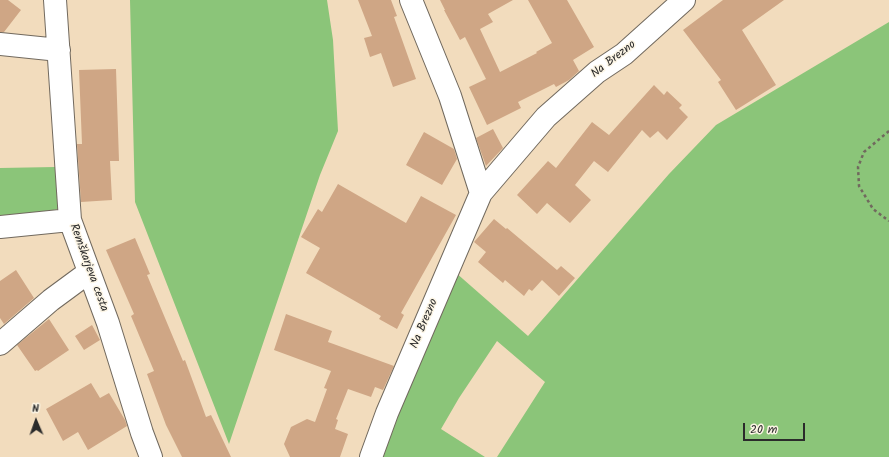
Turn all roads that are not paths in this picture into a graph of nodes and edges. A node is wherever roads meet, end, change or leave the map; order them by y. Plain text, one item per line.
1 (55, 0) edge
2 (411, 0) edge
3 (684, 0) edge
4 (0, 44) edge
5 (58, 50) junction
6 (481, 193) junction
7 (70, 220) junction
8 (0, 227) edge
9 (90, 272) junction
10 (0, 344) edge
11 (152, 457) edge
12 (372, 457) edge

1 - 5 street, Remškarjeva cesta
2 - 6 street
3 - 6 street, Na Brezno
4 - 5 street
5 - 7 street, Remškarjeva cesta
6 - 12 street, Na Brezno
7 - 8 street
7 - 9 street, Remškarjeva cesta
9 - 10 street
9 - 11 street, Remškarjeva cesta

